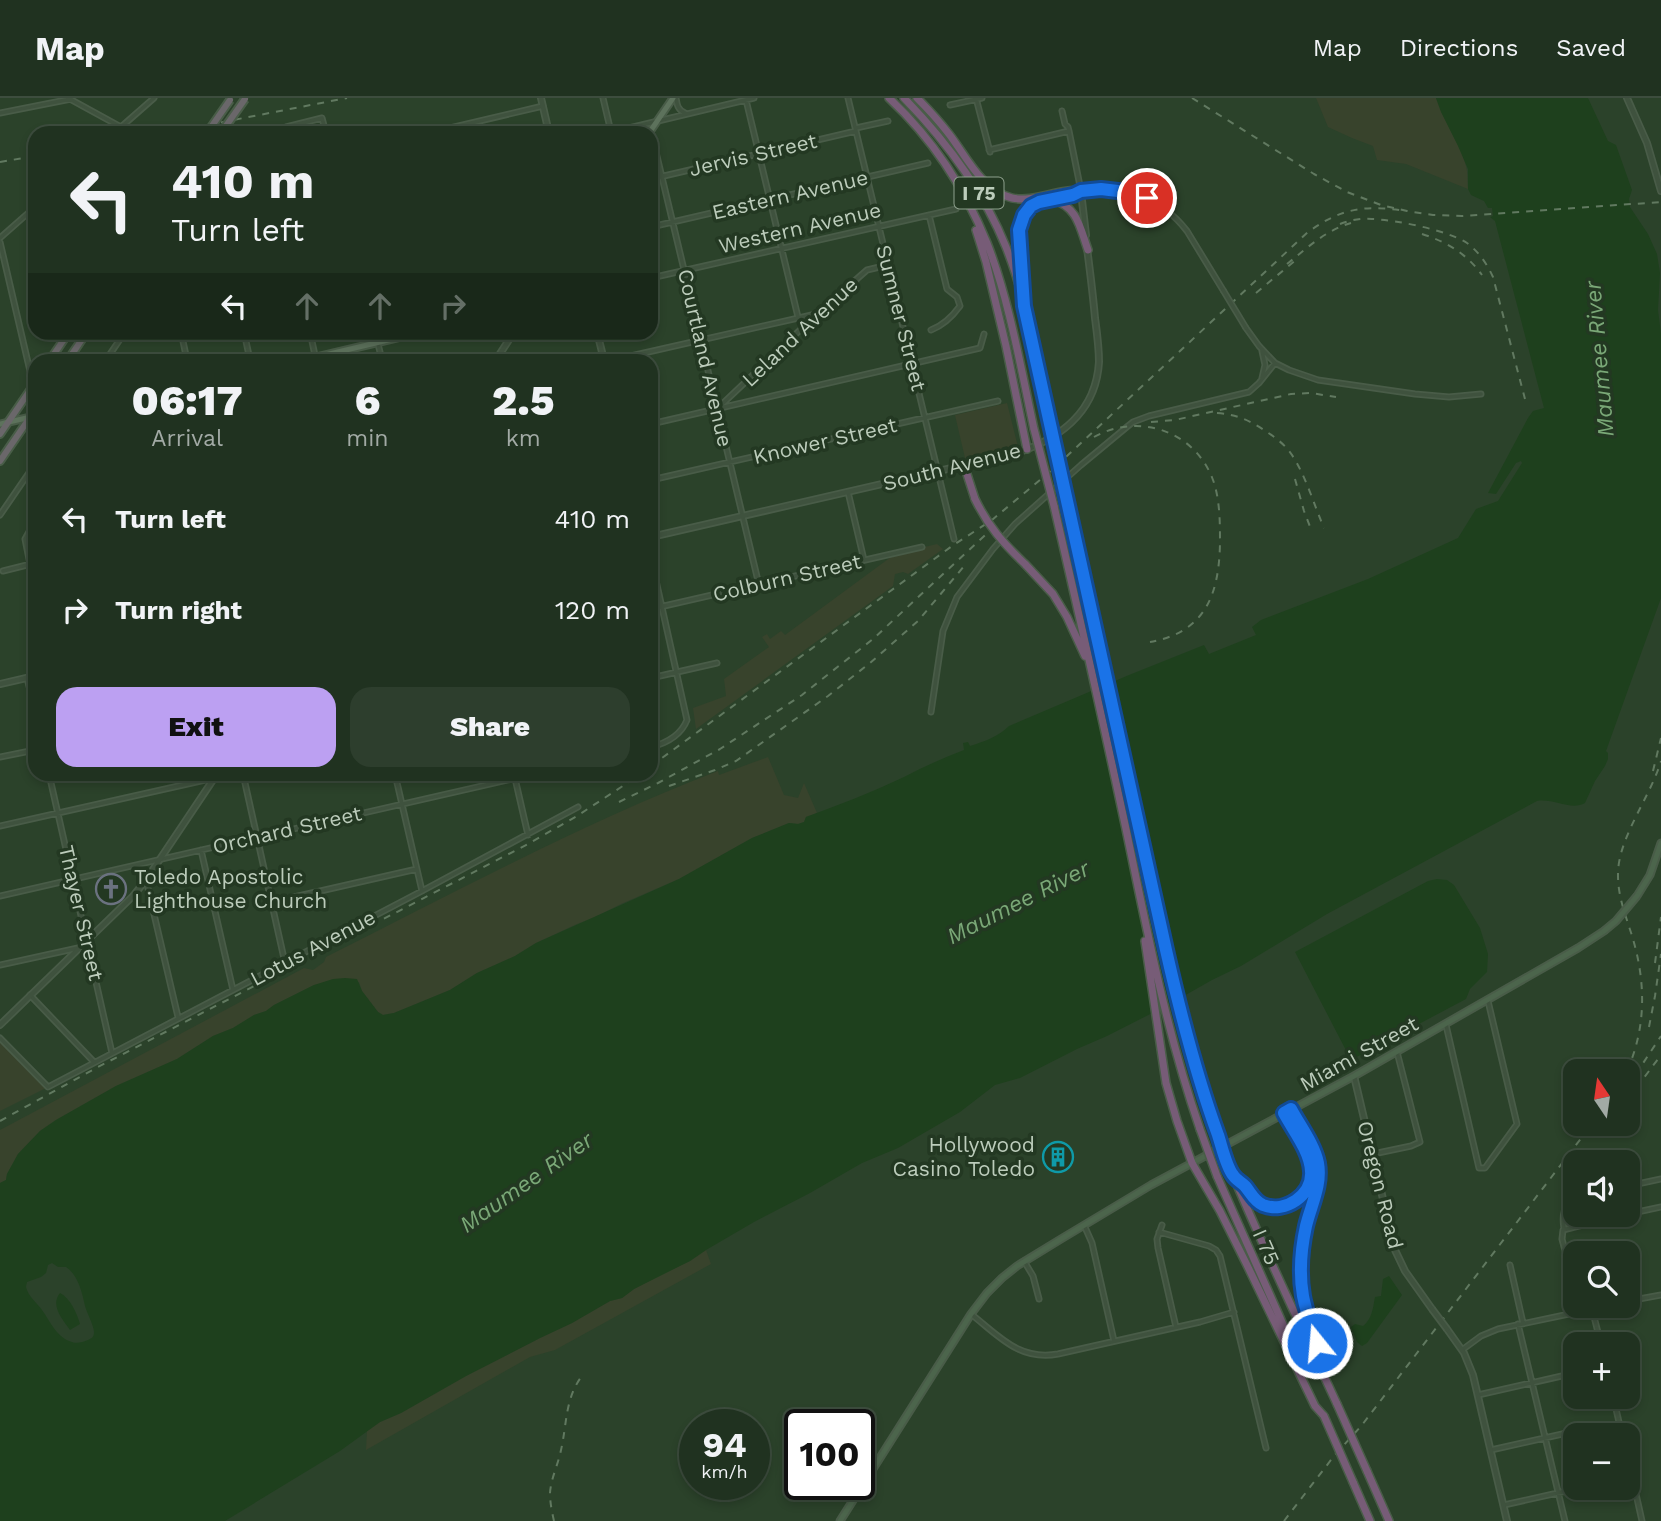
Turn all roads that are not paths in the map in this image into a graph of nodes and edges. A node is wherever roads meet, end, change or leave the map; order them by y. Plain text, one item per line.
1 (154, 98) edge
2 (245, 98) edge
3 (541, 98) edge
4 (603, 98) edge
5 (675, 98) edge
6 (754, 98) edge
7 (848, 98) edge
8 (889, 98) edge
9 (904, 98) edge
10 (917, 98) edge
11 (982, 98) edge
12 (1627, 98) edge
13 (71, 99) edge
14 (231, 99) edge
15 (976, 99) edge
16 (746, 100) junction
17 (543, 106) junction
18 (950, 106) dead end
19 (1062, 111) dead end
20 (0, 113) edge
21 (687, 114) junction
22 (658, 121) junction
23 (888, 121) dead end
24 (119, 126) edge
25 (122, 126) edge
26 (212, 126) edge
27 (226, 126) edge
28 (289, 126) edge
29 (324, 126) edge
30 (458, 126) edge
31 (547, 126) edge
32 (609, 126) edge
33 (638, 126) edge
34 (654, 126) edge
35 (1069, 129) junction
36 (855, 130) junction
37 (759, 154) junction
38 (658, 162) edge
39 (928, 163) dead end
40 (952, 175) junction
41 (662, 177) junction
42 (867, 177) junction
43 (658, 178) edge
44 (1081, 191) junction
45 (1661, 191) edge
46 (1052, 199) junction
47 (770, 200) junction
48 (956, 209) dead end
49 (28, 214) edge
50 (929, 215) junction
51 (673, 222) junction
52 (658, 225) edge
53 (879, 226) junction
54 (0, 240) edge
55 (782, 249) junction
56 (1088, 250) junction
57 (888, 265) junction
58 (684, 271) junction
59 (658, 277) edge
60 (1024, 306) junction
61 (818, 313) junction
62 (798, 317) junction
63 (931, 330) dead end
64 (984, 334) dead end
65 (377, 340) edge
66 (390, 340) edge
67 (701, 340) junction
68 (378, 343) junction
69 (1259, 346) junction
70 (335, 354) edge
71 (381, 354) edge
72 (639, 354) edge
73 (28, 362) edge
74 (1275, 363) junction
75 (912, 364) junction
76 (1259, 383) junction
77 (28, 393) edge
78 (1481, 394) dead end
79 (998, 401) dead end
80 (717, 409) junction
81 (28, 418) edge
82 (925, 418) junction
83 (8, 422) junction
84 (28, 422) edge
85 (658, 422) edge
86 (0, 424) edge
87 (0, 434) edge
88 (1027, 449) junction
89 (0, 461) edge
90 (730, 462) junction
91 (964, 465) junction
92 (938, 472) junction
93 (28, 474) edge
94 (658, 478) edge
95 (848, 492) junction
96 (0, 515) edge
97 (742, 516) junction
98 (658, 535) edge
99 (954, 538) dead end
100 (922, 547) dead end
101 (864, 560) junction
102 (28, 564) edge
103 (3, 571) dead end
104 (759, 585) junction
105 (658, 589) edge
106 (662, 607) junction
107 (658, 608) edge
108 (717, 663) dead end
109 (1091, 670) junction
110 (677, 672) junction
111 (658, 676) edge
112 (27, 678) joint
113 (28, 682) edge
114 (0, 684) edge
115 (931, 712) dead end
116 (658, 745) edge
117 (28, 751) edge
118 (0, 757) edge
119 (51, 781) edge
120 (194, 781) edge
121 (212, 781) edge
122 (245, 781) edge
123 (397, 781) edge
124 (494, 781) edge
125 (515, 781) edge
126 (402, 804) junction
127 (578, 807) dead end
128 (58, 813) junction
129 (0, 826) edge
130 (528, 835) junction
131 (257, 837) junction
132 (1661, 843) edge
133 (201, 850) junction
134 (159, 859) junction
135 (417, 869) junction
136 (73, 879) junction
137 (146, 880) junction
138 (1137, 885) junction
139 (422, 891) junction
140 (0, 896) edge
141 (272, 902) junction
142 (87, 940) junction
143 (78, 948) junction
144 (285, 963) junction
145 (0, 965) edge
146 (233, 990) junction
147 (30, 995) junction
148 (1488, 1000) junction
149 (178, 1018) junction
150 (0, 1025) edge
151 (1446, 1025) junction
152 (0, 1038) edge
153 (1397, 1052) junction
154 (112, 1053) junction
155 (95, 1062) junction
156 (1354, 1076) junction
157 (1288, 1111) junction
158 (1372, 1154) junction
159 (1192, 1163) junction
160 (1231, 1172) junction
161 (1661, 1179) edge
162 (1640, 1183) edge
163 (1661, 1207) edge
164 (1640, 1211) edge
165 (1084, 1225) junction
166 (1163, 1225) dead end
167 (1564, 1227) edge
168 (1576, 1227) edge
169 (1564, 1230) junction
170 (1159, 1232) junction
171 (1563, 1243) edge
172 (1024, 1261) junction
173 (1510, 1265) dead end
174 (1661, 1295) edge
175 (1039, 1299) dead end
176 (1640, 1299) edge
177 (1234, 1312) junction
178 (1563, 1312) edge
179 (971, 1314) junction
180 (1521, 1323) junction
181 (1176, 1327) junction
182 (1114, 1341) junction
183 (1462, 1350) junction
184 (1322, 1372) junction
185 (1563, 1376) edge
186 (1533, 1383) junction
187 (1478, 1395) junction
188 (1324, 1416) junction
189 (1563, 1433) edge
190 (1546, 1437) junction
191 (1266, 1448) dead end
192 (1491, 1450) junction
193 (1563, 1492) edge
194 (1558, 1493) junction
195 (1636, 1500) edge
196 (1503, 1505) junction
197 (840, 1521) edge
198 (1370, 1521) edge
199 (1389, 1521) edge
200 (1507, 1521) edge
201 (1565, 1521) edge
202 (1642, 1521) edge

1 - 25 street
2 - 27 highway, bridge
3 - 17 street
4 - 32 street
5 - 21 street
5 - 22 main road
6 - 16 street
7 - 36 street, Sumner Street
8 - 40 highway, I 75 / I 75
9 - 60 highway, I 75
10 - 44 highway
11 - 15 street
12 - 45 street
13 - 20 street
13 - 24 street
14 - 26 highway, bridge
15 - 18 street
15 - 35 street
16 - 21 street
16 - 37 street
17 - 30 street
17 - 31 street
19 - 35 street, South Avenue
21 - 22 street
22 - 33 street
22 - 34 main road
23 - 36 street, Jervis Street
28 - 29 street
35 - 44 street, South Avenue
36 - 37 street, Jervis Street
36 - 42 street, Sumner Street
37 - 41 street, Jervis Street
37 - 47 street
38 - 41 street, Courtland Avenue
39 - 42 street, Eastern Avenue
40 - 88 highway
40 - 109 highway, I 75 / I 75, bridge
41 - 43 street, Jervis Street
41 - 51 street, Courtland Avenue
42 - 47 street, Eastern Avenue
42 - 53 street, Sumner Street
44 - 46 highway
44 - 56 street, South Avenue
44 - 69 street, bridge
46 - 56 highway
46 - 60 highway
47 - 51 street, Eastern Avenue
47 - 55 street
48 - 50 street, Western Avenue
49 - 54 street
50 - 53 street, Western Avenue
50 - 63 street
51 - 52 street, Eastern Avenue
51 - 58 street, Courtland Avenue
53 - 55 street, Western Avenue
53 - 57 street, Sumner Street
54 - 73 street
55 - 58 street, Western Avenue
55 - 62 street
56 - 88 street, South Avenue
57 - 61 street, Leland Avenue
57 - 75 street, Sumner Street
58 - 59 street, Western Avenue
58 - 67 street, Courtland Avenue
60 - 160 highway, I 75, bridge
61 - 62 street
61 - 80 street, Leland Avenue
62 - 67 street
64 - 75 street
65 - 68 street
66 - 68 main road
67 - 72 street
67 - 80 street, Courtland Avenue
68 - 70 main road
68 - 71 street
69 - 74 street
69 - 76 street
74 - 76 street
74 - 78 street
75 - 80 street
75 - 82 street, Sumner Street
76 - 115 street
77 - 83 highway
79 - 82 street, Knower Street
80 - 85 street
80 - 90 street, Courtland Avenue
81 - 83 main road
82 - 90 street, Knower Street
82 - 92 street, Sumner Street
83 - 86 main road
83 - 87 highway
84 - 89 highway
88 - 91 street, South Avenue
90 - 94 street, Knower Street
90 - 97 street, Courtland Avenue
91 - 92 street, South Avenue
91 - 109 highway, bridge
92 - 95 street, South Avenue
92 - 99 street, Sumner Street
93 - 96 street
95 - 97 street, South Avenue
95 - 101 street
97 - 98 street, South Avenue
97 - 104 street, Courtland Avenue
100 - 101 street, Colburn Street
101 - 104 street, Colburn Street
102 - 103 street
104 - 106 street, Colburn Street
105 - 106 street
106 - 107 street, Colburn Street
106 - 110 street
108 - 110 street
109 - 138 highway, I 75 / I 75
110 - 111 street
110 - 116 street
112 - 113 street
112 - 114 street
117 - 118 street
119 - 128 street, Thayer Street
120 - 128 street
121 - 134 street
122 - 131 street
123 - 126 street
124 - 126 street, Orchard Street
125 - 130 street
126 - 131 street, Orchard Street
126 - 135 street
127 - 130 street, Lotus Avenue
128 - 129 street
128 - 136 street, Thayer Street
130 - 139 street, Lotus Avenue
131 - 133 street, Orchard Street
131 - 141 street
132 - 148 main road, Miami Street, bridge
133 - 134 street, Orchard Street
133 - 146 street
134 - 136 street, Orchard Street
134 - 137 street
135 - 139 street
135 - 141 street
136 - 140 street, Orchard Street
136 - 142 street, Thayer Street
137 - 142 street
137 - 149 street
138 - 159 highway
138 - 188 highway, I 75 / I 75, bridge
139 - 144 street, Lotus Avenue
141 - 144 street
142 - 143 street
142 - 154 street, Thayer Street
143 - 145 street
143 - 147 street
144 - 146 street, Lotus Avenue
146 - 149 street, Lotus Avenue
147 - 150 street
147 - 155 street
148 - 151 main road, Miami Street
148 - 151 street
149 - 154 street, Lotus Avenue
151 - 153 main road, Miami Street
152 - 155 street, Lotus Avenue
153 - 156 main road, Miami Street
153 - 158 street
154 - 155 street, Lotus Avenue
156 - 157 main road, Miami Street
156 - 158 street, Oregon Road
157 - 159 main road, Miami Street
157 - 160 highway
157 - 184 highway
158 - 183 street, Oregon Road, bridge
159 - 165 main road, Miami Street
159 - 188 highway
160 - 184 highway, I 75
161 - 162 street
163 - 164 street
165 - 172 main road, Miami Street
165 - 182 street
166 - 170 street
167 - 169 street
168 - 169 street
169 - 171 street
170 - 177 street
170 - 181 street
172 - 175 street
172 - 179 main road, Miami Street
173 - 180 street
174 - 176 street
177 - 181 street
177 - 191 street
178 - 180 street
179 - 182 street
179 - 197 main road, Miami Street
180 - 183 street
180 - 186 street
181 - 182 street
183 - 187 street, Oregon Road
184 - 199 highway, I 75, bridge
185 - 186 street
186 - 187 street
186 - 190 street
187 - 192 street, Oregon Road
188 - 198 highway, I 75 / I 75, bridge
189 - 190 street
190 - 192 street
190 - 194 street
192 - 196 street, Oregon Road
193 - 194 street
194 - 196 street
194 - 201 street
195 - 202 street
196 - 200 street, Oregon Road

